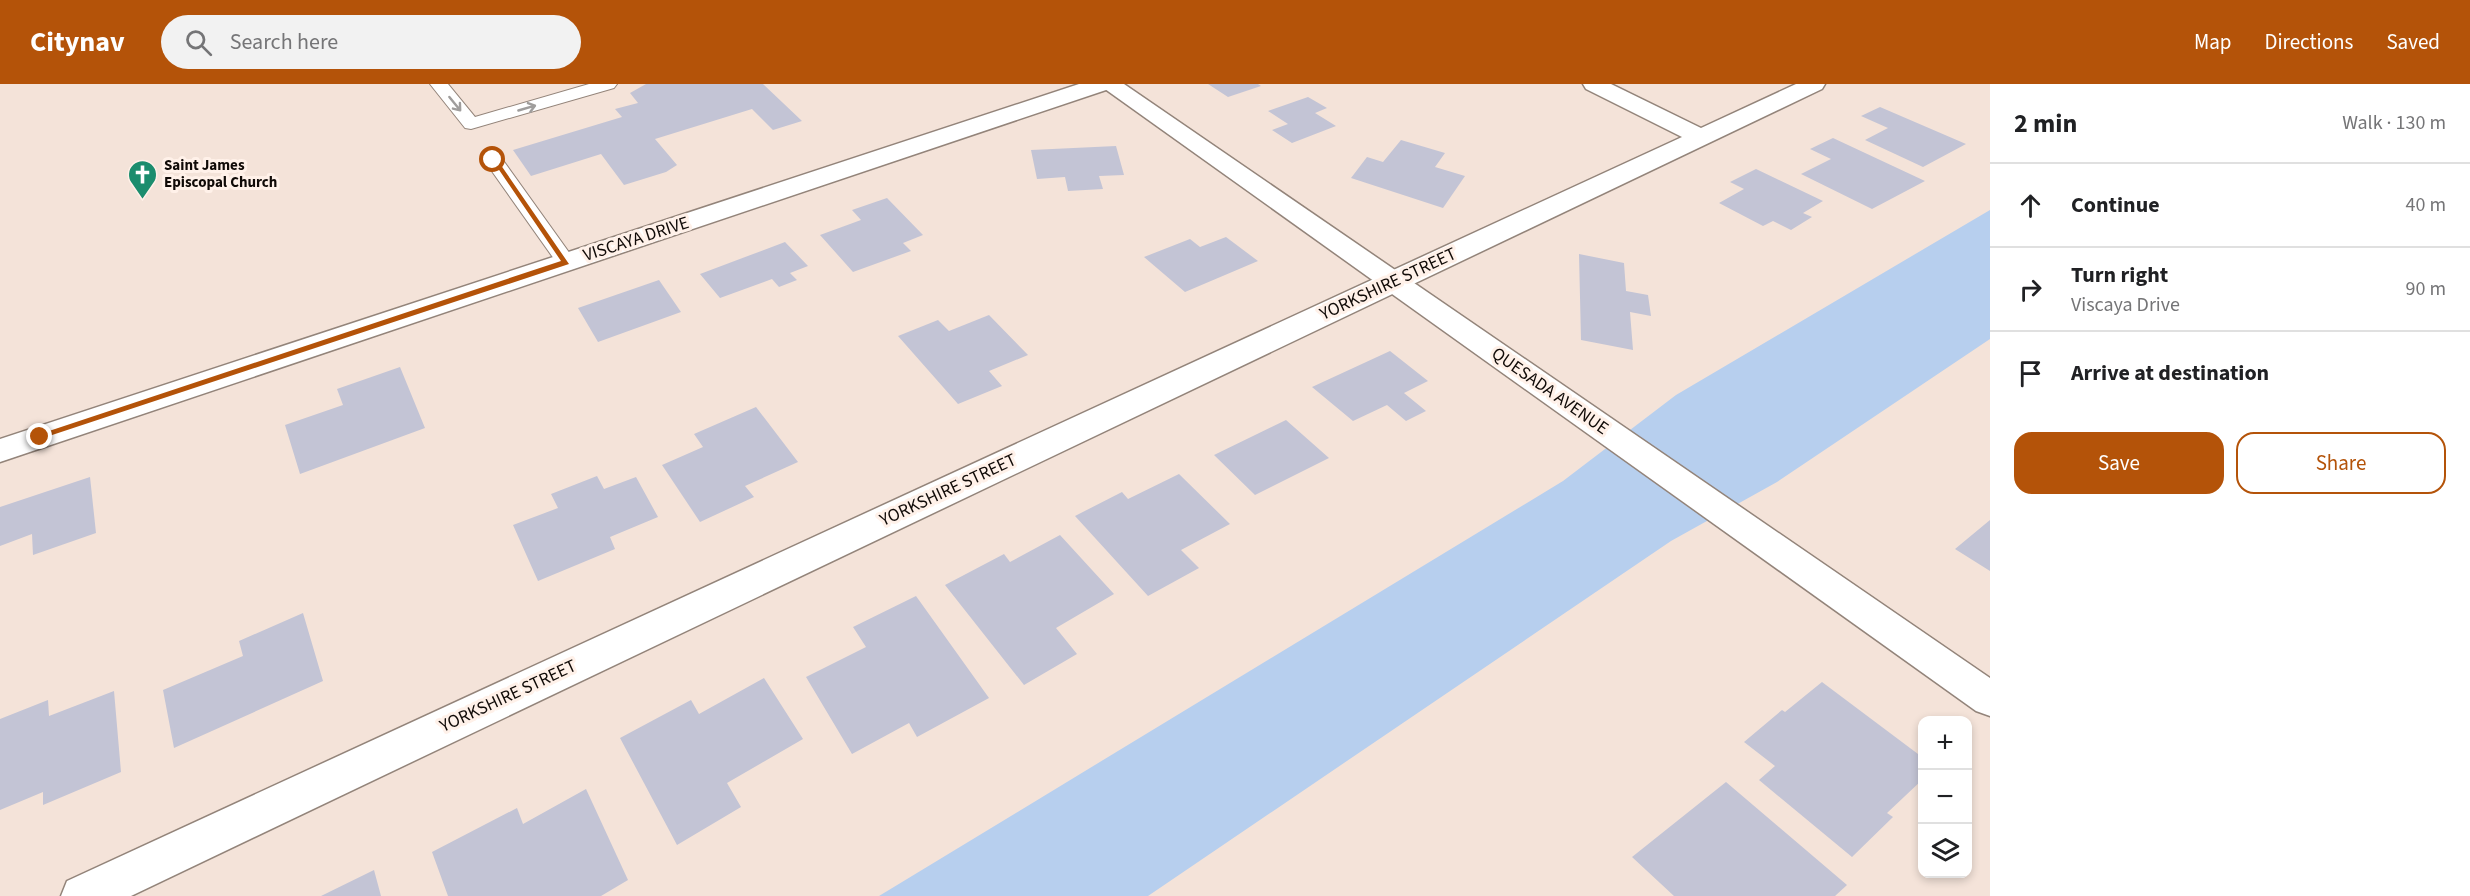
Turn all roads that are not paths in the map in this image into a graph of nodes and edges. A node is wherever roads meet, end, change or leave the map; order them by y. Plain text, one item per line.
1 (439, 84) edge
2 (608, 84) edge
3 (1101, 84) edge
4 (1109, 84) edge
5 (1594, 84) edge
6 (1814, 84) edge
7 (1701, 137) junction
8 (493, 160) dead end
9 (566, 262) junction
10 (1392, 282) junction
11 (0, 451) edge
12 (1990, 699) edge
13 (82, 896) edge

1 -> 2 lane
3 - 9 street, VISCAYA DRIVE
4 - 10 street, QUESADA AVENUE
5 - 7 street
6 - 7 street, YORKSHIRE STREET
7 - 10 street, YORKSHIRE STREET
8 - 9 lane
9 - 11 street, VISCAYA DRIVE
10 - 12 street, QUESADA AVENUE
10 - 13 street, YORKSHIRE STREET

